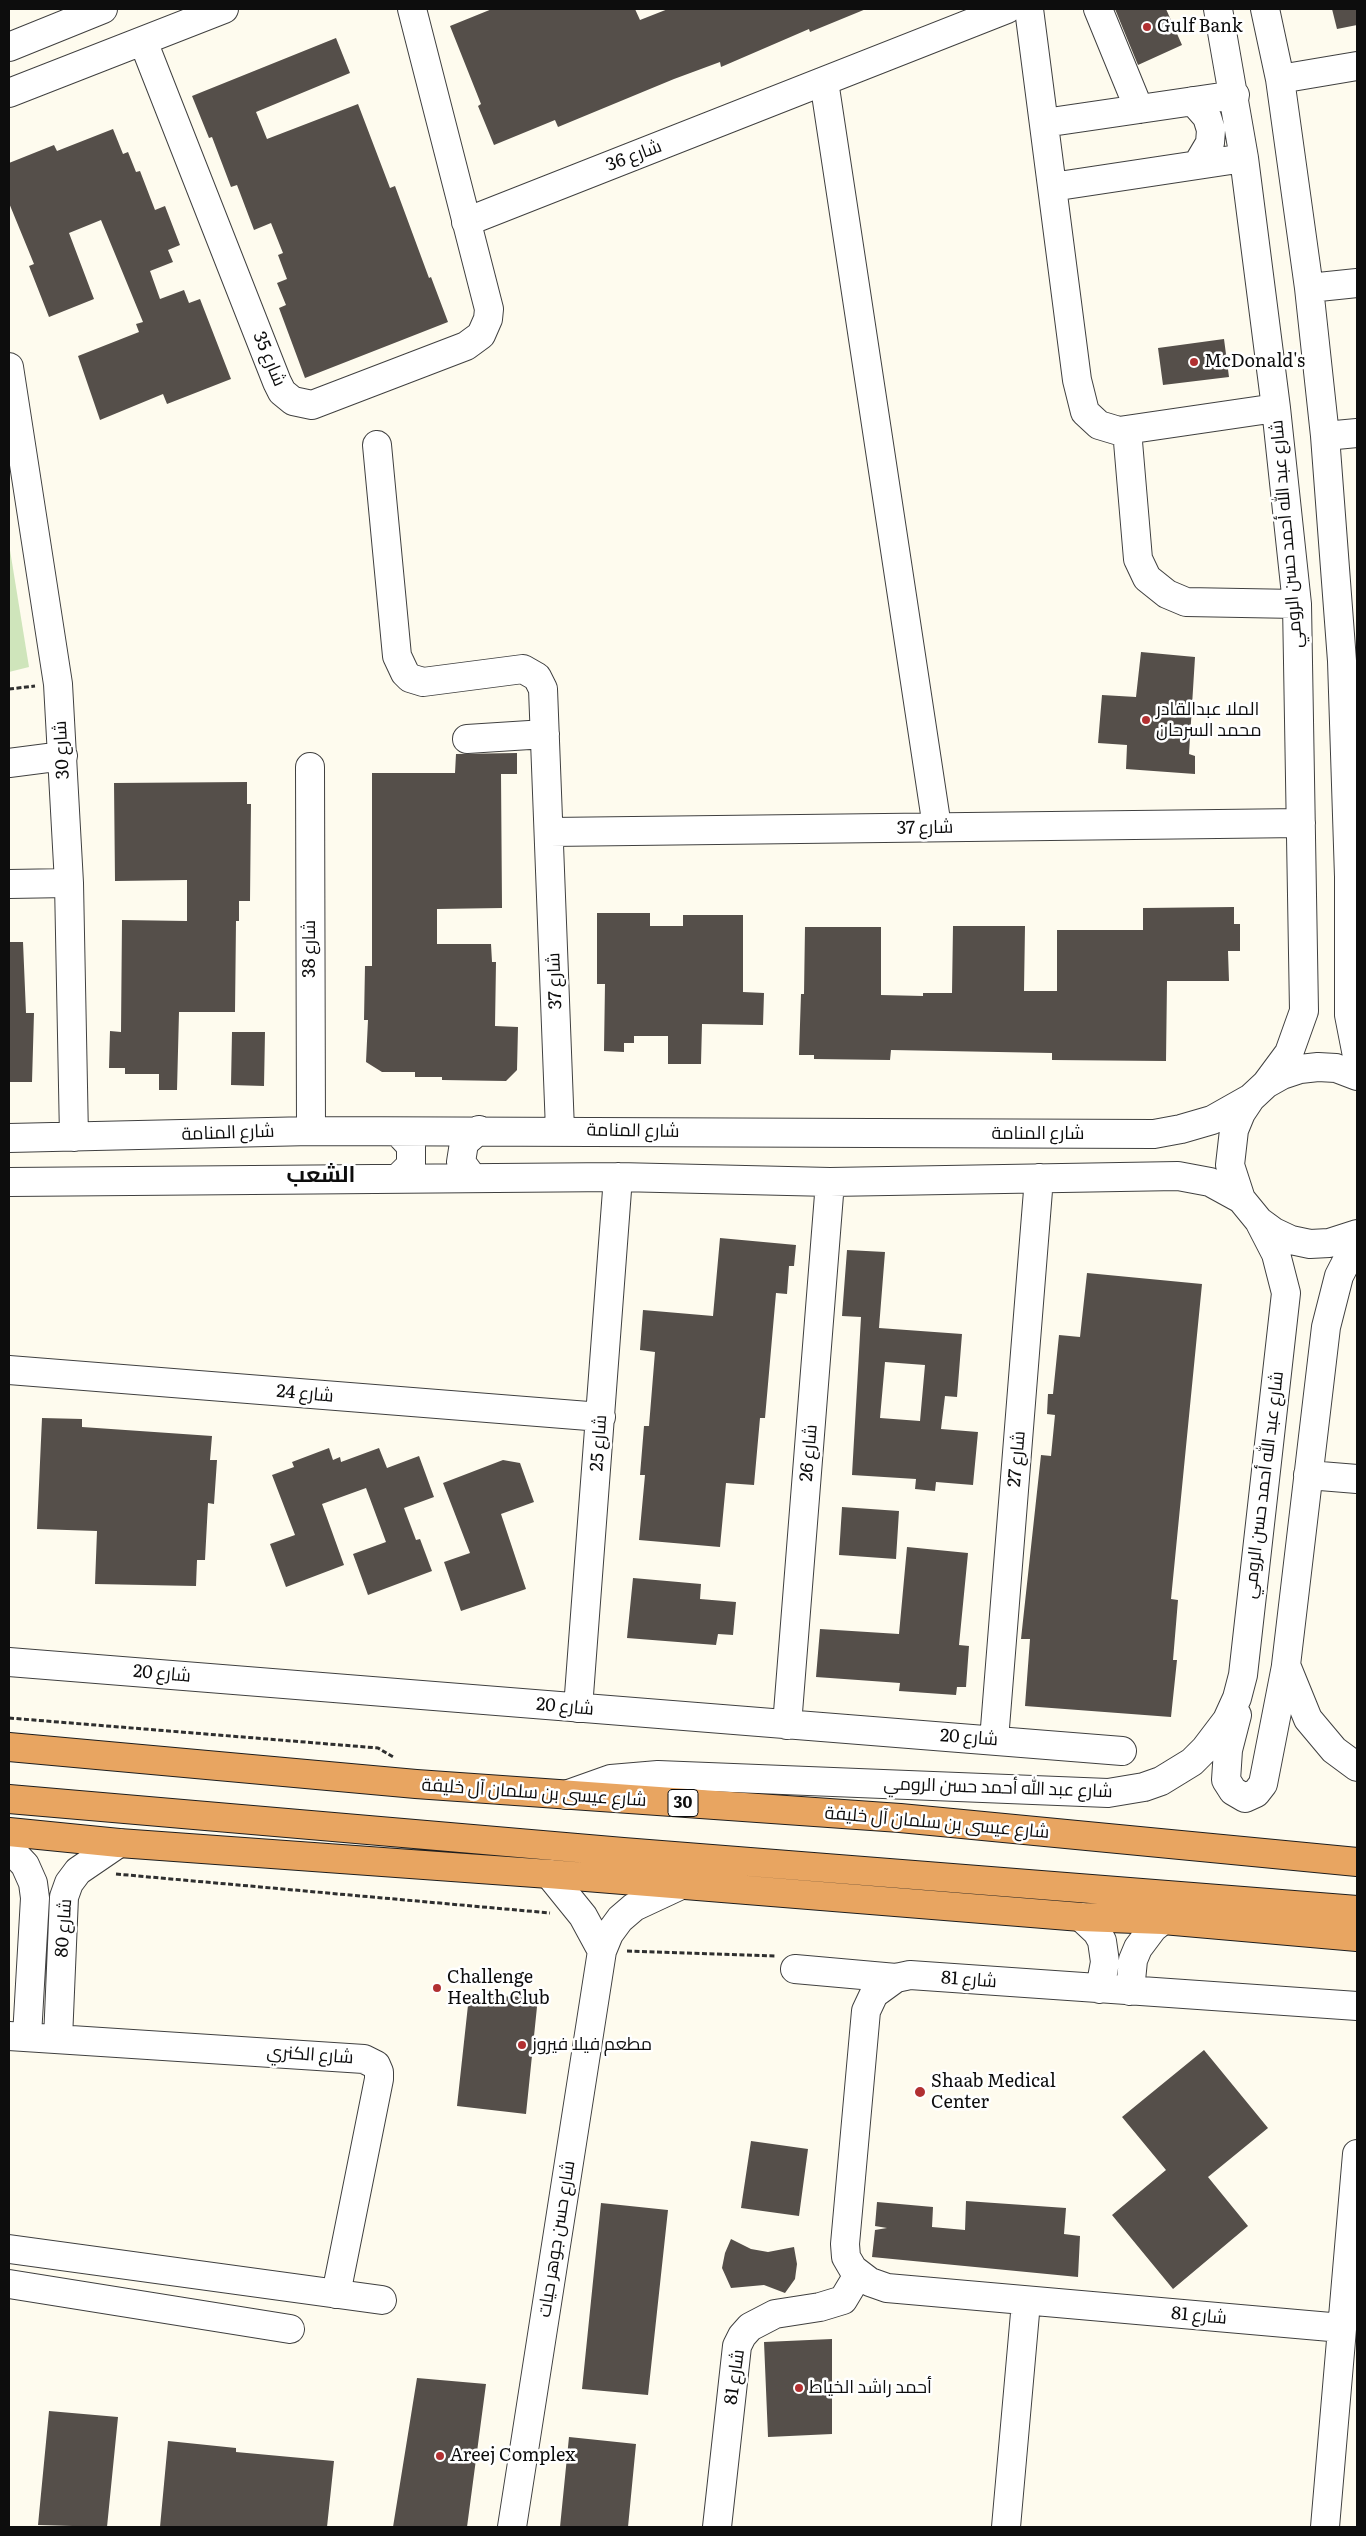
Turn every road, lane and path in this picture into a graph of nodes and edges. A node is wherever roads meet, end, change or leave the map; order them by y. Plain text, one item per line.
1 (103, 9) edge
2 (224, 9) edge
3 (412, 9) edge
4 (1006, 9) edge
5 (1029, 9) edge
6 (1098, 9) edge
7 (1218, 9) edge
8 (1265, 9) edge
9 (143, 41) junction
10 (9, 46) edge
11 (1357, 66) edge
12 (1280, 79) junction
13 (824, 81) junction
14 (9, 93) edge
15 (1235, 95) junction
16 (1193, 101) junction
17 (1139, 109) junction
18 (1044, 123) junction
19 (1244, 158) junction
20 (1197, 165) junction
21 (1052, 187) junction
22 (466, 222) junction
23 (1357, 283) edge
24 (1309, 288) junction
25 (9, 370) edge
26 (1276, 408) junction
27 (1127, 430) junction
28 (1357, 433) edge
29 (1325, 436) junction
30 (377, 445) dead end
31 (1297, 604) junction
32 (1350, 661) edge
33 (545, 734) junction
34 (467, 739) dead end
35 (63, 756) junction
36 (9, 763) edge
37 (310, 767) dead end
38 (1301, 823) junction
39 (937, 827) junction
40 (550, 832) junction
41 (1353, 877) edge
42 (69, 883) junction
43 (9, 884) edge
44 (1305, 975) junction
45 (1349, 976) junction
46 (1357, 1056) edge
47 (1357, 1076) edge
48 (1259, 1091) junction
49 (479, 1130) junction
50 (560, 1130) junction
51 (311, 1131) junction
52 (398, 1132) junction
53 (1154, 1134) junction
54 (74, 1137) junction
55 (9, 1138) edge
56 (1148, 1176) junction
57 (618, 1177) junction
58 (398, 1178) junction
59 (472, 1178) junction
60 (1039, 1178) junction
61 (9, 1182) edge
62 (830, 1182) junction
63 (1241, 1198) junction
64 (1259, 1221) junction
65 (1357, 1234) edge
66 (1357, 1242) edge
67 (1284, 1315) junction
68 (1326, 1327) junction
69 (9, 1370) edge
70 (601, 1418) junction
71 (1308, 1475) junction
72 (1357, 1479) edge
73 (9, 1662) edge
74 (1286, 1665) junction
75 (1237, 1698) junction
76 (578, 1708) junction
77 (9, 1718) edge
78 (787, 1725) junction
79 (994, 1740) junction
80 (9, 1748) edge
81 (1122, 1752) dead end
82 (1357, 1767) edge
83 (416, 1784) junction
84 (566, 1795) junction
85 (9, 1799) edge
86 (9, 1832) edge
87 (119, 1843) junction
88 (9, 1848) edge
89 (1357, 1862) edge
90 (78, 1871) junction
91 (550, 1874) junction
92 (679, 1886) junction
93 (1357, 1910) edge
94 (583, 1916) junction
95 (1081, 1918) junction
96 (1163, 1920) junction
97 (1357, 1937) edge
98 (602, 1951) junction
99 (795, 1968) joint
100 (896, 1978) junction
101 (1100, 1989) junction
102 (1130, 1991) junction
103 (1357, 2006) edge
104 (18, 2036) edge
105 (58, 2038) junction
106 (1357, 2154) edge
107 (9, 2248) edge
108 (858, 2275) junction
109 (9, 2284) edge
110 (336, 2294) junction
111 (382, 2300) dead end
112 (1026, 2302) junction
113 (1342, 2328) junction
114 (290, 2329) dead end
115 (512, 2527) edge
116 (717, 2527) edge
117 (1006, 2527) edge
118 (1325, 2527) edge

1 - 10 street
2 - 9 street
3 - 22 street
4 - 13 street, شارع 36
5 - 18 street
6 - 17 street
7 - 15 street, شارع عبد الله أحمد حسن الرومي
8 - 12 street
9 - 14 street
9 - 22 street, شارع 35
11 - 12 street
12 - 24 street
13 - 22 street, شارع 36
13 - 39 street
15 - 16 street
15 - 19 street, شارع عبد الله أحمد حسن الرومي
16 - 17 street
16 - 20 street
17 - 18 street
18 - 21 street
19 - 20 street
19 - 26 street, شارع عبد الله أحمد حسن الرومي
20 - 21 street
21 - 27 street
23 - 24 street
24 - 29 street
25 - 35 street, شارع 30
26 - 27 street
26 - 31 street, شارع عبد الله أحمد حسن الرومي
27 - 31 street
28 - 29 street
29 - 32 street
30 - 33 street, شارع 37
31 - 38 street, شارع عبد الله أحمد حسن الرومي
32 - 41 street
33 - 34 street
33 - 40 street, شارع 37
35 - 36 street
35 - 42 street, شارع 30
37 - 51 street, شارع 38
38 - 39 street, شارع 37
38 - 44 street, شارع عبد الله أحمد حسن الرومي
39 - 40 street, شارع 37
40 - 50 street, شارع 37
41 - 45 street
42 - 43 street
42 - 54 street, شارع 30
44 - 45 street
44 - 48 street, شارع عبد الله أحمد حسن الرومي
45 - 46 street
47 - 48 street, شارع المنامة
48 - 53 street, شارع المنامة
48 - 63 street, شارع عبد الله أحمد حسن الرومي
49 - 50 street, شارع المنامة
49 - 52 street, شارع المنامة
49 - 59 street
50 - 53 street, شارع المنامة
51 - 52 street, شارع المنامة
51 - 54 street, شارع المنامة
52 - 58 street
53 - 56 street
54 - 55 street, شارع المنامة
56 - 60 street
56 - 63 street
57 - 59 street
57 - 62 street
57 - 70 street, شارع 25
58 - 59 street
58 - 61 street
60 - 62 street
60 - 79 street, شارع 27
62 - 78 street, شارع 26
63 - 64 street
64 - 65 street
64 - 67 street, شارع عبد الله أحمد حسن الرومي
66 - 68 street
67 - 68 street
67 - 75 street, شارع عبد الله أحمد حسن الرومي
68 - 71 street
69 - 70 street, شارع 24
70 - 76 street, شارع 25
71 - 72 street
71 - 74 street
73 - 76 street, شارع 20
74 - 75 street
74 - 82 street
75 - 84 street, شارع عبد الله أحمد حسن الرومي
76 - 78 street, شارع 20
77 - 83 path
78 - 79 street, شارع 20
79 - 81 street, شارع 20
80 - 83 highway, شارع عيسى بن سلمان آل خليفة / 30
83 - 84 highway, شارع عيسى بن سلمان آل خليفة / 30
84 - 89 highway, شارع عيسى بن سلمان آل خليفة / 30
85 - 93 highway
86 - 87 highway
87 - 90 street, شارع 80
87 - 91 highway
88 - 104 street, شارع 80
90 - 94 path
90 - 105 street, شارع 80
91 - 92 highway
91 - 94 street
92 - 95 highway
92 - 98 street, شارع حسن جوهر حيات
94 - 98 street
95 - 96 highway
95 - 101 street
96 - 97 highway
96 - 102 street
98 - 99 path
98 - 115 street, شارع حسن جوهر حيات
99 - 100 street, شارع 81
100 - 101 street, شارع 81
100 - 108 street
101 - 102 street, شارع 81
102 - 103 street, شارع 81
104 - 105 street, شارع الكنري
105 - 110 street, شارع الكنري
106 - 113 street
107 - 110 street
108 - 112 street, شارع 81
108 - 116 street, شارع 81
109 - 114 street
110 - 111 street
112 - 113 street, شارع 81
112 - 117 street
113 - 118 street

